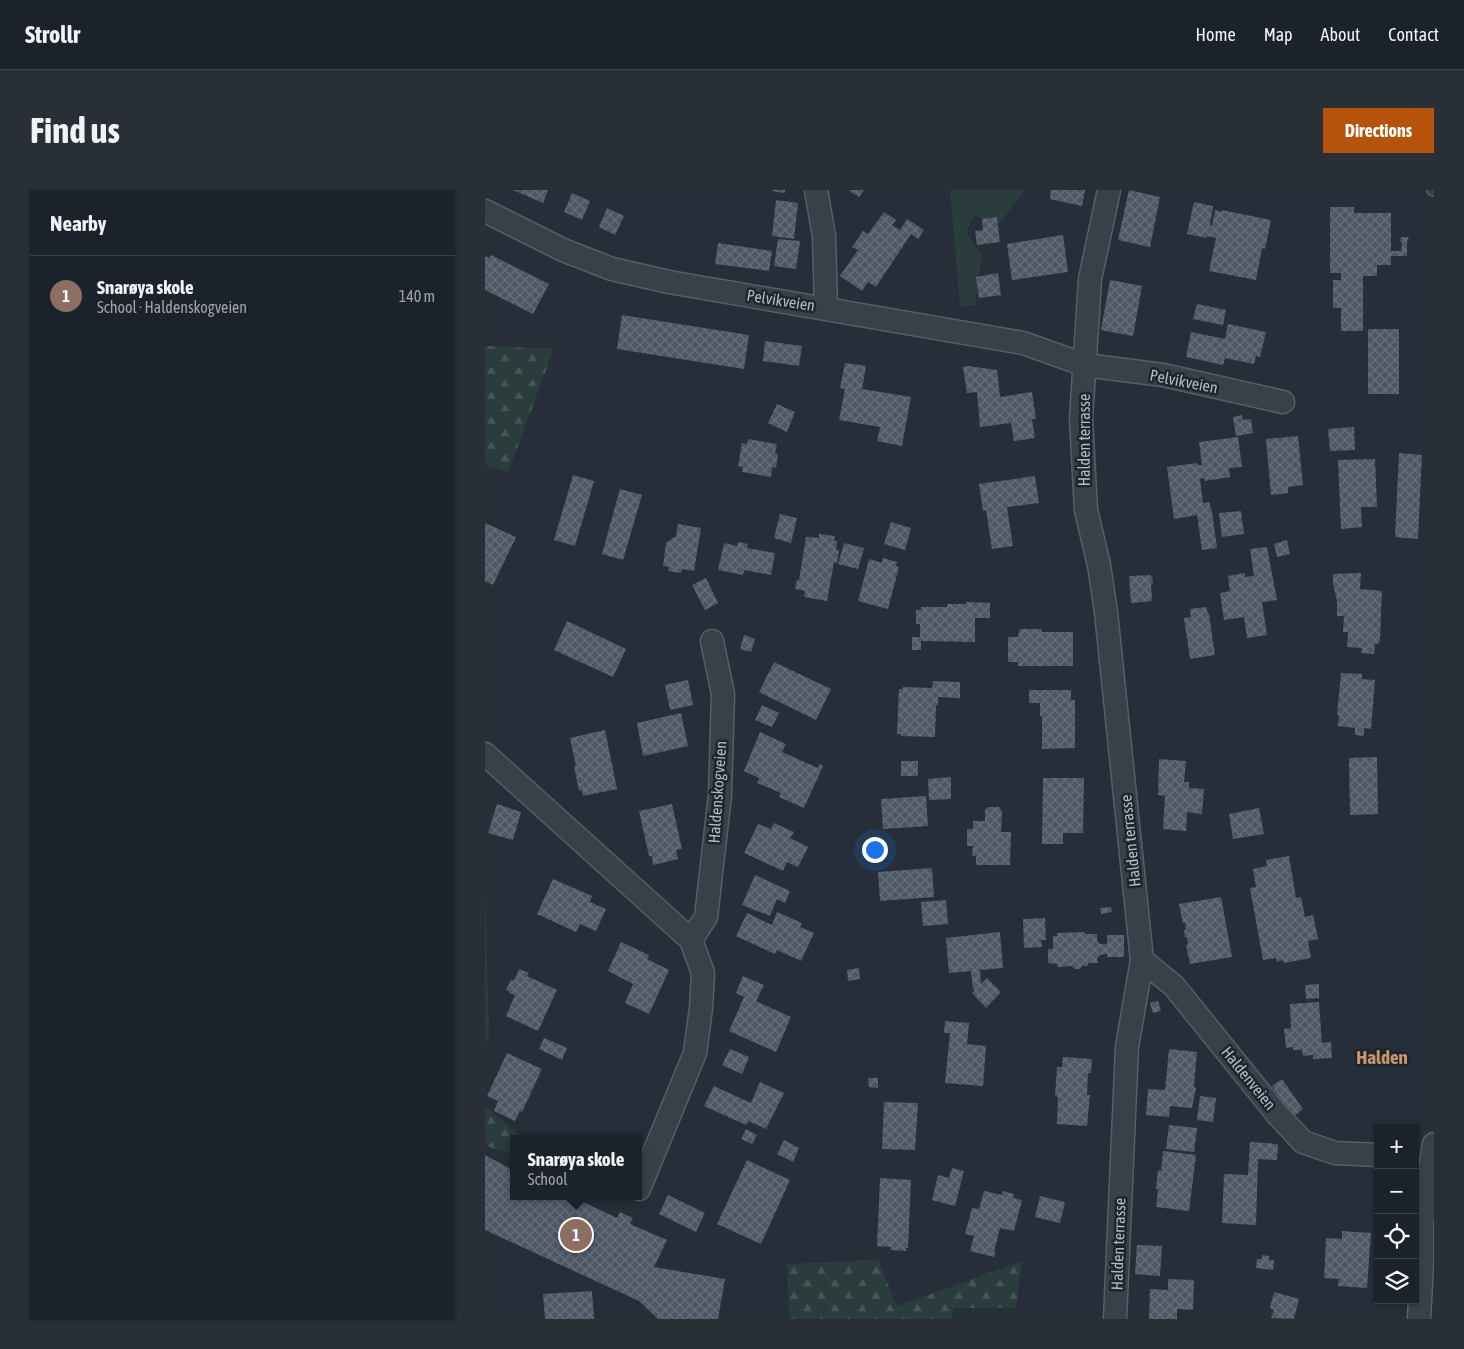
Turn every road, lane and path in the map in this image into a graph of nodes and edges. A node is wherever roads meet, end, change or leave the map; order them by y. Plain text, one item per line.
1 (815, 190) edge
2 (1109, 190) edge
3 (485, 211) edge
4 (826, 308) junction
5 (1085, 365) junction
6 (1283, 402) dead end
7 (712, 641) dead end
8 (485, 754) edge
9 (691, 940) junction
10 (1141, 960) junction
11 (1427, 1153) edge
12 (1374, 1155) edge
13 (642, 1182) edge
14 (1428, 1264) edge
15 (1115, 1319) edge
16 (1419, 1319) edge

1 - 4 street
2 - 5 street
3 - 4 street, Pelvikveien
4 - 5 street, Pelvikveien
5 - 6 street, Pelvikveien
5 - 10 street, Halden terrasse
7 - 9 street, Haldenskogveien
8 - 9 street
9 - 13 street
10 - 12 street, Haldenveien
10 - 15 street, Halden terrasse
11 - 14 street
14 - 16 street

